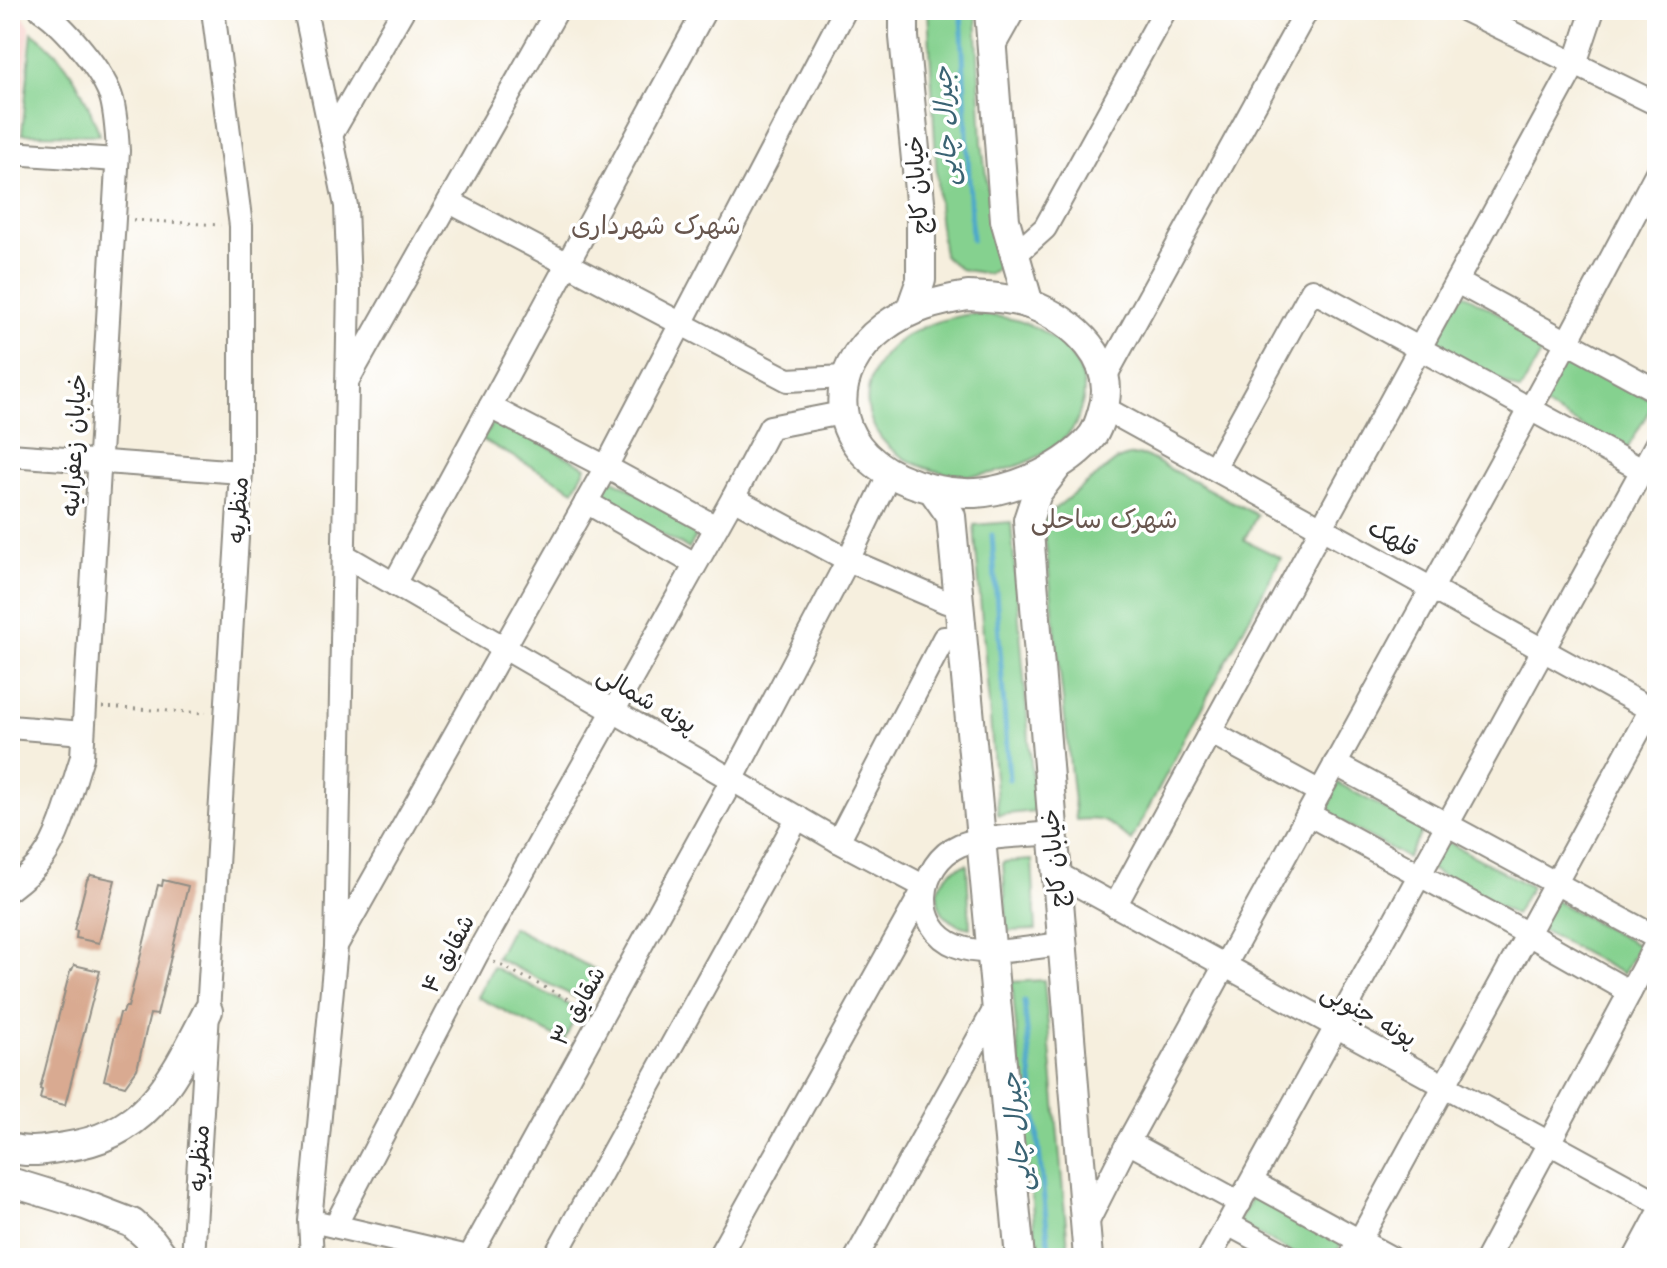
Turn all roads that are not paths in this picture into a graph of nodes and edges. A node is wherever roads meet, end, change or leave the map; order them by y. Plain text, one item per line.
1 (41, 10) edge
2 (213, 10) edge
3 (305, 10) edge
4 (403, 10) edge
5 (557, 10) edge
6 (705, 10) edge
7 (845, 10) edge
8 (904, 10) edge
9 (989, 10) edge
10 (1014, 10) edge
11 (1165, 10) edge
12 (1307, 10) edge
13 (1465, 10) edge
14 (1593, 10) edge
15 (1492, 16) edge
16 (992, 49) junction
17 (1575, 64) junction
18 (1657, 104) edge
19 (331, 135) junction
20 (10, 153) edge
21 (117, 160) junction
22 (1657, 172) edge
23 (450, 202) junction
24 (1015, 255) junction
25 (568, 265) junction
26 (1457, 282) junction
27 (1029, 304) junction
28 (910, 311) junction
29 (679, 324) junction
30 (1567, 342) junction
31 (1420, 349) junction
32 (844, 377) junction
33 (1105, 377) junction
34 (348, 379) junction
35 (1657, 391) edge
36 (490, 407) junction
37 (1104, 408) junction
38 (1530, 409) junction
39 (842, 413) junction
40 (1656, 446) edge
41 (10, 455) edge
42 (99, 462) junction
43 (606, 467) junction
44 (1057, 467) junction
45 (1214, 468) junction
46 (1642, 470) junction
47 (241, 472) junction
48 (890, 473) junction
49 (932, 489) junction
50 (733, 498) junction
51 (586, 502) junction
52 (716, 527) junction
53 (1322, 528) junction
54 (344, 555) junction
55 (848, 560) junction
56 (695, 564) junction
57 (394, 584) junction
58 (1431, 588) junction
59 (959, 602) junction
60 (962, 637) junction
61 (504, 647) junction
62 (1543, 650) junction
63 (1655, 707) edge
64 (613, 711) junction
65 (10, 727) edge
66 (1210, 732) junction
67 (83, 733) junction
68 (1335, 764) junction
69 (732, 780) junction
70 (1320, 792) junction
71 (1308, 814) junction
72 (798, 817) junction
73 (1447, 825) junction
74 (1052, 833) junction
75 (982, 840) junction
76 (838, 841) junction
77 (1056, 873) junction
78 (1420, 875) junction
79 (1556, 884) junction
80 (925, 887) junction
81 (10, 889) edge
82 (1115, 906) junction
83 (1528, 934) junction
84 (1062, 944) junction
85 (336, 947) junction
86 (1655, 950) edge
87 (992, 951) junction
88 (1224, 966) junction
89 (1630, 992) junction
90 (997, 1005) junction
91 (208, 1011) junction
92 (1336, 1027) junction
93 (1445, 1086) junction
94 (1128, 1142) junction
95 (1549, 1142) junction
96 (18, 1150) edge
97 (1252, 1182) junction
98 (13, 1183) edge
99 (1657, 1202) edge
100 (1240, 1203) junction
101 (1657, 1217) edge
102 (310, 1221) junction
103 (1228, 1224) junction
104 (335, 1226) junction
105 (1085, 1227) junction
106 (1355, 1249) edge
107 (165, 1258) edge
108 (193, 1258) edge
109 (312, 1258) edge
110 (470, 1258) edge
111 (554, 1258) edge
112 (718, 1258) edge
113 (856, 1258) edge
114 (1020, 1258) edge
115 (1088, 1258) edge
116 (1209, 1258) edge
117 (1291, 1258) edge
118 (1391, 1258) edge
119 (1487, 1258) edge
120 (1635, 1258) edge

1 - 21 street, خیابان زعفرانیه
2 - 47 street, منظریه
3 - 19 street
4 - 19 street
5 - 23 street
6 - 25 street
7 - 29 street
8 - 28 main road, خیابان کاج
9 - 16 main road
10 - 16 street
11 - 24 street
12 - 33 street
13 - 15 street
14 - 17 street
15 - 17 street
16 - 24 main road
17 - 18 street
17 - 26 street
19 - 34 street
20 - 21 street
21 - 42 street, خیابان زعفرانیه
22 - 30 street
23 - 25 street
23 - 34 street
24 - 27 main road
25 - 29 street
25 - 36 street
26 - 30 street
26 - 31 street
27 - 28 main road
27 - 33 main road
28 - 32 main road
29 - 32 street
29 - 43 street
30 - 35 street
30 - 38 street
31 - 38 street
31 - 45 street
31 - 53 street
32 - 39 main road
33 - 37 main road
34 - 54 street
36 - 43 street
36 - 57 street
37 - 44 main road
37 - 45 street, قلهک
38 - 46 street
38 - 58 street
39 - 48 main road
39 - 50 street, شقایق ۴
40 - 46 street
41 - 42 street
42 - 47 street
42 - 67 street, خیابان زعفرانیه
43 - 51 street
43 - 52 street
44 - 49 main road
44 - 74 main road, خیابان کاج
45 - 53 street, قلهک
46 - 62 street
47 - 91 street, منظریه
48 - 49 main road
48 - 55 street, شقایق ۳
49 - 59 main road
50 - 52 street, شقایق ۴
50 - 55 street
51 - 56 street
51 - 61 street
52 - 56 street, شقایق ۴
53 - 58 street, قلهک
53 - 66 street
54 - 57 street, پونه شمالی
54 - 85 street
55 - 59 street
55 - 69 street, شقایق ۳
56 - 64 street, شقایق ۴
57 - 61 street, پونه شمالی
58 - 62 street, قلهک
58 - 68 street
59 - 60 main road
60 - 75 main road
60 - 76 street
61 - 64 street, پونه شمالی
61 - 85 street
62 - 63 street, قلهک
62 - 73 street
63 - 79 street
64 - 69 street, پونه شمالی
64 - 104 street, شقایق ۴
65 - 67 street
66 - 70 street
66 - 82 street
67 - 81 street, خیابان زعفرانیه
68 - 70 street
68 - 73 street
69 - 72 street, پونه شمالی
69 - 110 street, شقایق ۳
70 - 71 street
71 - 78 street
71 - 88 street
72 - 76 street, پونه شمالی
72 - 111 street
73 - 78 street
73 - 79 street
74 - 75 street
74 - 77 main road, خیابان کاج
75 - 80 street
75 - 87 main road
76 - 80 street, پونه شمالی
77 - 82 street, پونه جنوبی
77 - 84 main road, خیابان کاج
78 - 83 street
78 - 92 street
79 - 83 street
79 - 86 street
80 - 87 street
80 - 112 street
82 - 88 street, پونه جنوبی
83 - 89 street
83 - 93 street
84 - 87 street
84 - 105 main road, خیابان کاج
85 - 102 street
86 - 89 street
87 - 90 main road
88 - 92 street, پونه جنوبی
88 - 94 street
89 - 95 street
90 - 113 street
90 - 114 main road
91 - 96 main road, منظریه
91 - 108 street, منظریه
92 - 93 street, پونه جنوبی
92 - 97 street
93 - 95 street, پونه جنوبی
93 - 106 street
94 - 100 street
94 - 105 street
95 - 99 street, پونه جنوبی
95 - 119 street
96 - 98 main road
97 - 100 street
97 - 106 street
98 - 107 main road
100 - 103 street
101 - 120 street
102 - 104 street
102 - 109 street
103 - 116 street
103 - 117 street
104 - 110 street
105 - 115 main road, خیابان کاج
106 - 118 street

